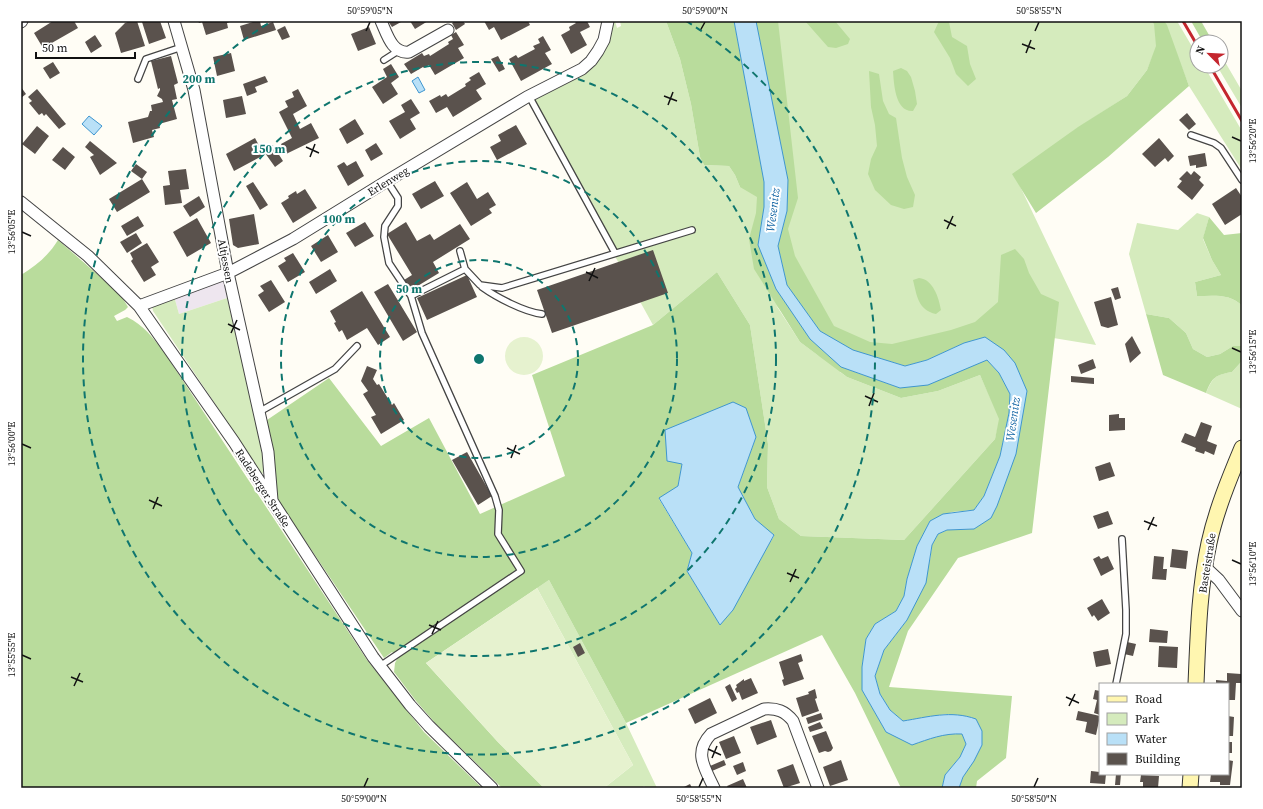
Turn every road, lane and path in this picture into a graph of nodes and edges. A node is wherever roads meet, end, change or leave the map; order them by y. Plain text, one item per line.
1 (174, 21) edge
2 (381, 21) edge
3 (608, 21) edge
4 (448, 30) dead end
5 (182, 46) junction
6 (398, 51) junction
7 (384, 60) dead end
8 (138, 79) dead end
9 (529, 96) junction
10 (1191, 135) dead end
11 (1242, 180) edge
12 (387, 181) junction
13 (21, 202) edge
14 (692, 230) dead end
15 (460, 251) dead end
16 (615, 253) junction
17 (465, 269) junction
18 (228, 273) junction
19 (480, 285) junction
20 (411, 296) junction
21 (138, 306) junction
22 (542, 314) dead end
23 (357, 346) dead end
24 (259, 412) junction
25 (1242, 448) edge
26 (1238, 467) edge
27 (272, 503) junction
28 (1122, 539) dead end
29 (1204, 566) junction
30 (1242, 611) edge
31 (380, 666) junction
32 (1116, 683) edge
33 (1196, 683) edge
34 (1191, 775) edge
35 (492, 788) edge
36 (714, 788) edge
37 (818, 788) edge
38 (1190, 788) edge

1 - 5 street, Altjessen
2 - 6 street
3 - 9 street, Erlenweg
4 - 6 street
5 - 8 lane
5 - 18 street, Altjessen
6 - 7 lane
9 - 12 street, Erlenweg
9 - 16 lane
10 - 11 lane
12 - 18 street, Erlenweg
12 - 20 lane
13 - 21 street, Radeberger Straße
14 - 16 lane
15 - 17 lane
16 - 19 lane
17 - 19 lane
17 - 20 lane
18 - 21 street, Erlenweg
18 - 24 street, Altjessen
19 - 22 lane
20 - 31 lane
21 - 27 street, Radeberger Straße
23 - 24 lane
24 - 27 street, Altjessen
25 - 26 main road, Basteistraße
26 - 29 main road, Basteistraße
27 - 31 street, Radeberger Straße
28 - 32 lane
29 - 30 street
29 - 33 main road, Basteistraße
31 - 35 street, Radeberger Straße
34 - 38 main road
36 - 37 street

